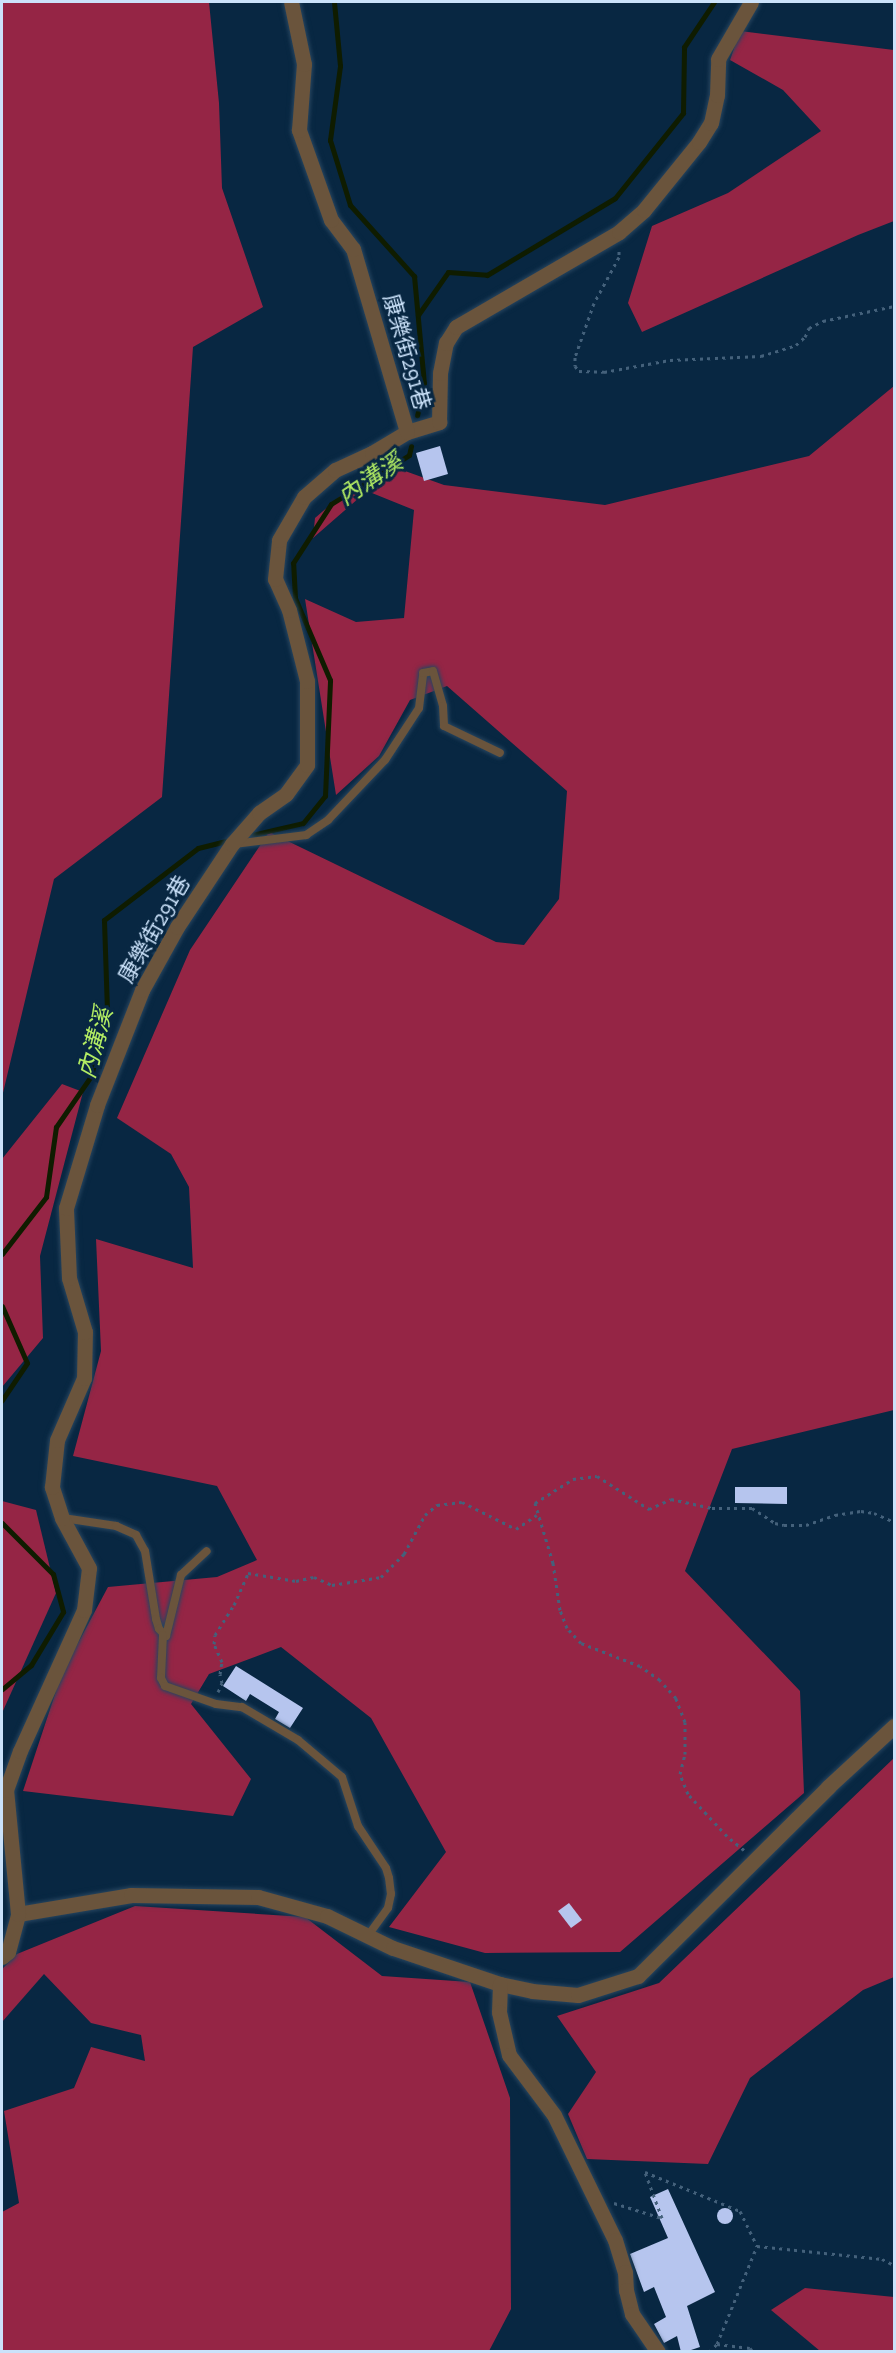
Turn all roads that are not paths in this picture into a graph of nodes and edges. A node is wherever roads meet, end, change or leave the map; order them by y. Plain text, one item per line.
1 (291, 2) edge
2 (751, 2) edge
3 (406, 432) junction
4 (500, 753) dead end
5 (232, 844) junction
6 (62, 1518) junction
7 (207, 1551) dead end
8 (163, 1635) junction
9 (894, 1726) edge
10 (18, 1914) junction
11 (368, 1936) junction
12 (2, 1957) edge
13 (500, 1984) junction
14 (658, 2352) edge

1 - 3 street, 康樂街291巷
2 - 3 street
3 - 5 street, 康樂街291巷
4 - 5 lane
5 - 6 street, 康樂街291巷
6 - 8 lane
6 - 10 street, 康樂街291巷
7 - 8 lane
8 - 11 lane
9 - 13 street
10 - 11 street
10 - 12 street, 康樂街291巷
11 - 13 street
13 - 14 street

